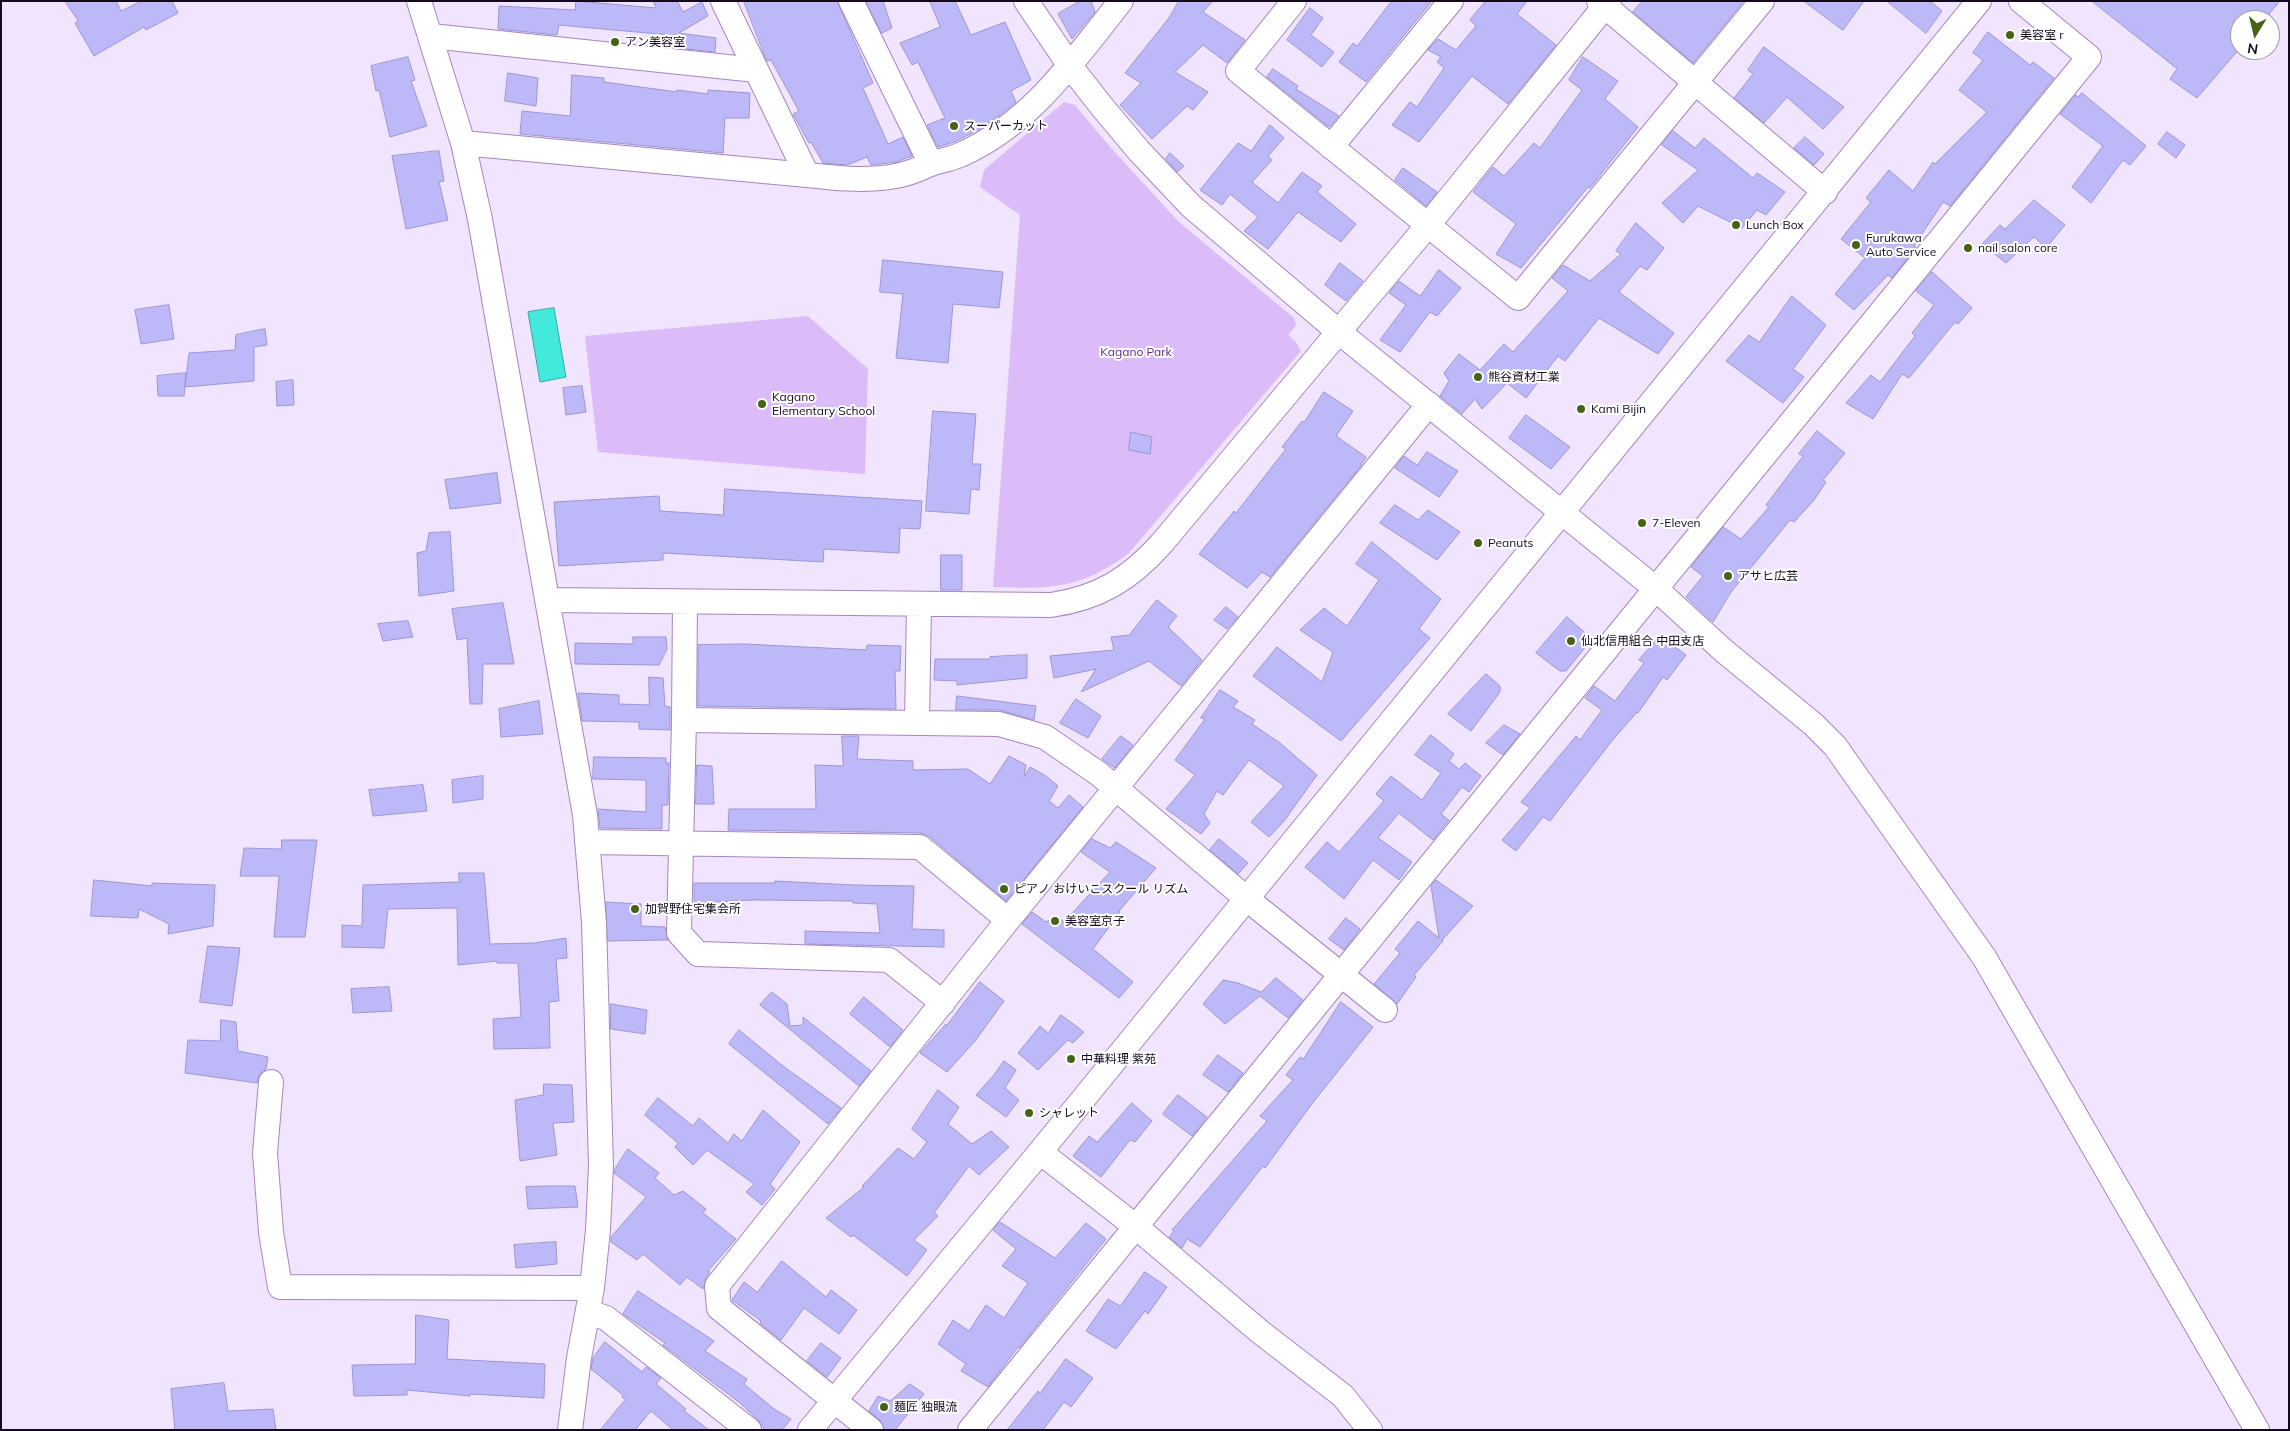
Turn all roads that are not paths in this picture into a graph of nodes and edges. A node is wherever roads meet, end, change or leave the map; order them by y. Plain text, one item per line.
1 (419, 1) edge
2 (722, 1) edge
3 (851, 1) edge
4 (1026, 1) edge
5 (1121, 1) edge
6 (1294, 1) edge
7 (1451, 1) edge
8 (1762, 1) edge
9 (1979, 1) edge
10 (2021, 1) edge
11 (1604, 3) edge
12 (431, 36) junction
13 (1070, 66) junction
14 (756, 70) junction
15 (1695, 82) junction
16 (463, 143) junction
17 (1331, 146) junction
18 (931, 164) junction
19 (806, 176) junction
20 (1826, 192) junction
21 (1428, 225) junction
22 (1340, 332) junction
23 (1429, 404) junction
24 (1562, 512) junction
25 (1655, 588) junction
26 (547, 600) junction
27 (685, 603) junction
28 (919, 604) junction
29 (684, 720) junction
30 (917, 722) junction
31 (1116, 789) junction
32 (587, 842) junction
33 (682, 844) junction
34 (1247, 899) junction
35 (1008, 920) junction
36 (1341, 975) junction
37 (943, 1003) junction
38 (1385, 1010) dead end
39 (271, 1082) dead end
40 (1040, 1152) junction
41 (1135, 1226) junction
42 (592, 1288) junction
43 (588, 1312) junction
44 (834, 1400) junction
45 (570, 1430) edge
46 (748, 1430) edge
47 (810, 1430) edge
48 (871, 1430) edge
49 (970, 1430) edge
50 (1370, 1430) edge
51 (2258, 1430) edge

1 - 12 street
2 - 14 street
3 - 18 street
4 - 13 street
5 - 13 street
6 - 17 street
7 - 17 street
8 - 15 street
9 - 20 street
10 - 25 street
11 - 15 street
11 - 21 street
12 - 14 street
12 - 16 street
13 - 18 street
13 - 22 street
14 - 19 street
15 - 20 street
15 - 21 street
16 - 19 street
16 - 26 street
17 - 21 street
18 - 19 street
20 - 24 street
21 - 22 street
22 - 23 street
22 - 28 street
23 - 24 street
23 - 31 street
24 - 25 street
24 - 34 street
25 - 36 street
25 - 51 street
26 - 27 street
26 - 32 street
27 - 28 street
27 - 29 street
28 - 30 street
29 - 30 street
29 - 33 street
30 - 31 street
31 - 34 street
31 - 35 street
32 - 33 street
32 - 42 street
33 - 35 street
33 - 37 street
34 - 36 street
34 - 40 street
35 - 37 street
36 - 38 street
36 - 41 street
37 - 44 street
39 - 42 street
40 - 41 street
40 - 44 street
41 - 49 street
41 - 50 street
42 - 43 street
43 - 45 street
43 - 46 street
44 - 47 street
44 - 48 street

